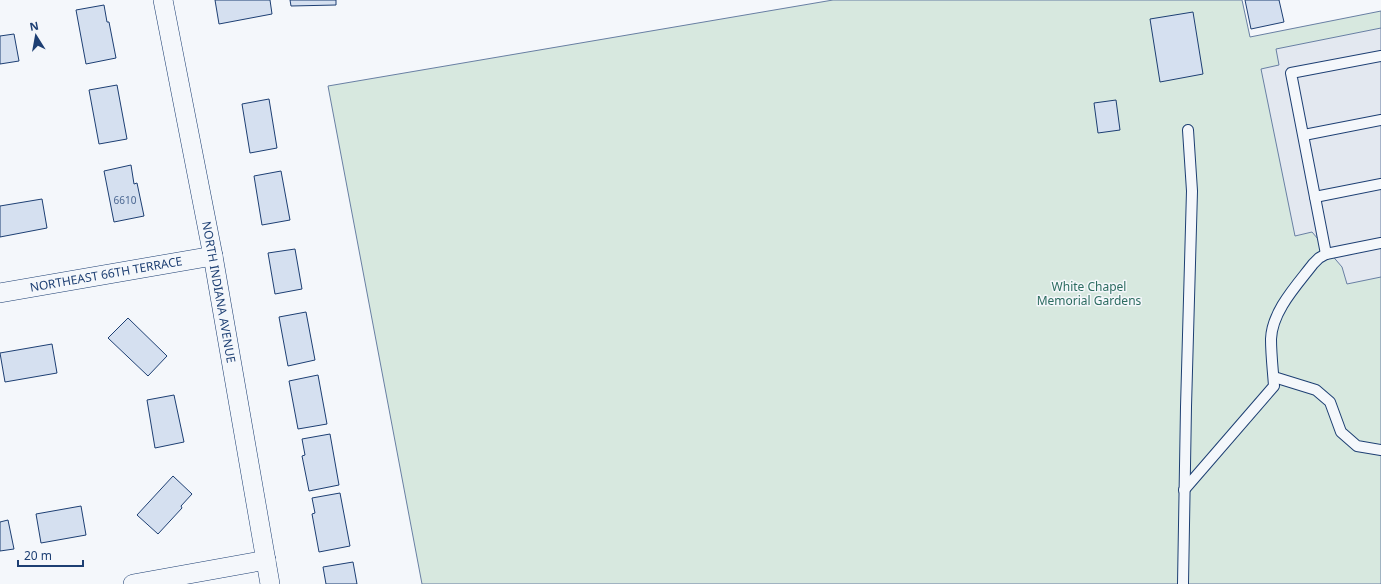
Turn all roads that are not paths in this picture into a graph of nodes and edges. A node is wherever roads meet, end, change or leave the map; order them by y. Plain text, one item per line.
1 (163, 0) edge
2 (1381, 56) edge
3 (1381, 120) edge
4 (1188, 130) dead end
5 (1304, 135) junction
6 (1381, 184) edge
7 (1315, 197) junction
8 (1381, 243) edge
9 (1326, 254) junction
10 (213, 256) junction
11 (0, 293) edge
12 (1274, 377) junction
13 (1381, 450) edge
14 (1184, 490) junction
15 (266, 560) junction
16 (133, 584) edge
17 (270, 584) edge
18 (1183, 584) edge

1 - 10 street, NORTH INDIANA AVENUE
2 - 5 lane
3 - 5 lane
4 - 14 lane
5 - 7 lane
6 - 7 lane
7 - 9 lane
8 - 9 lane
9 - 12 lane
10 - 11 street, NORTHEAST 66TH TERRACE
10 - 15 street, NORTH INDIANA AVENUE
12 - 13 lane
12 - 14 lane
14 - 18 lane
15 - 16 street
15 - 17 street, NORTH INDIANA AVENUE

